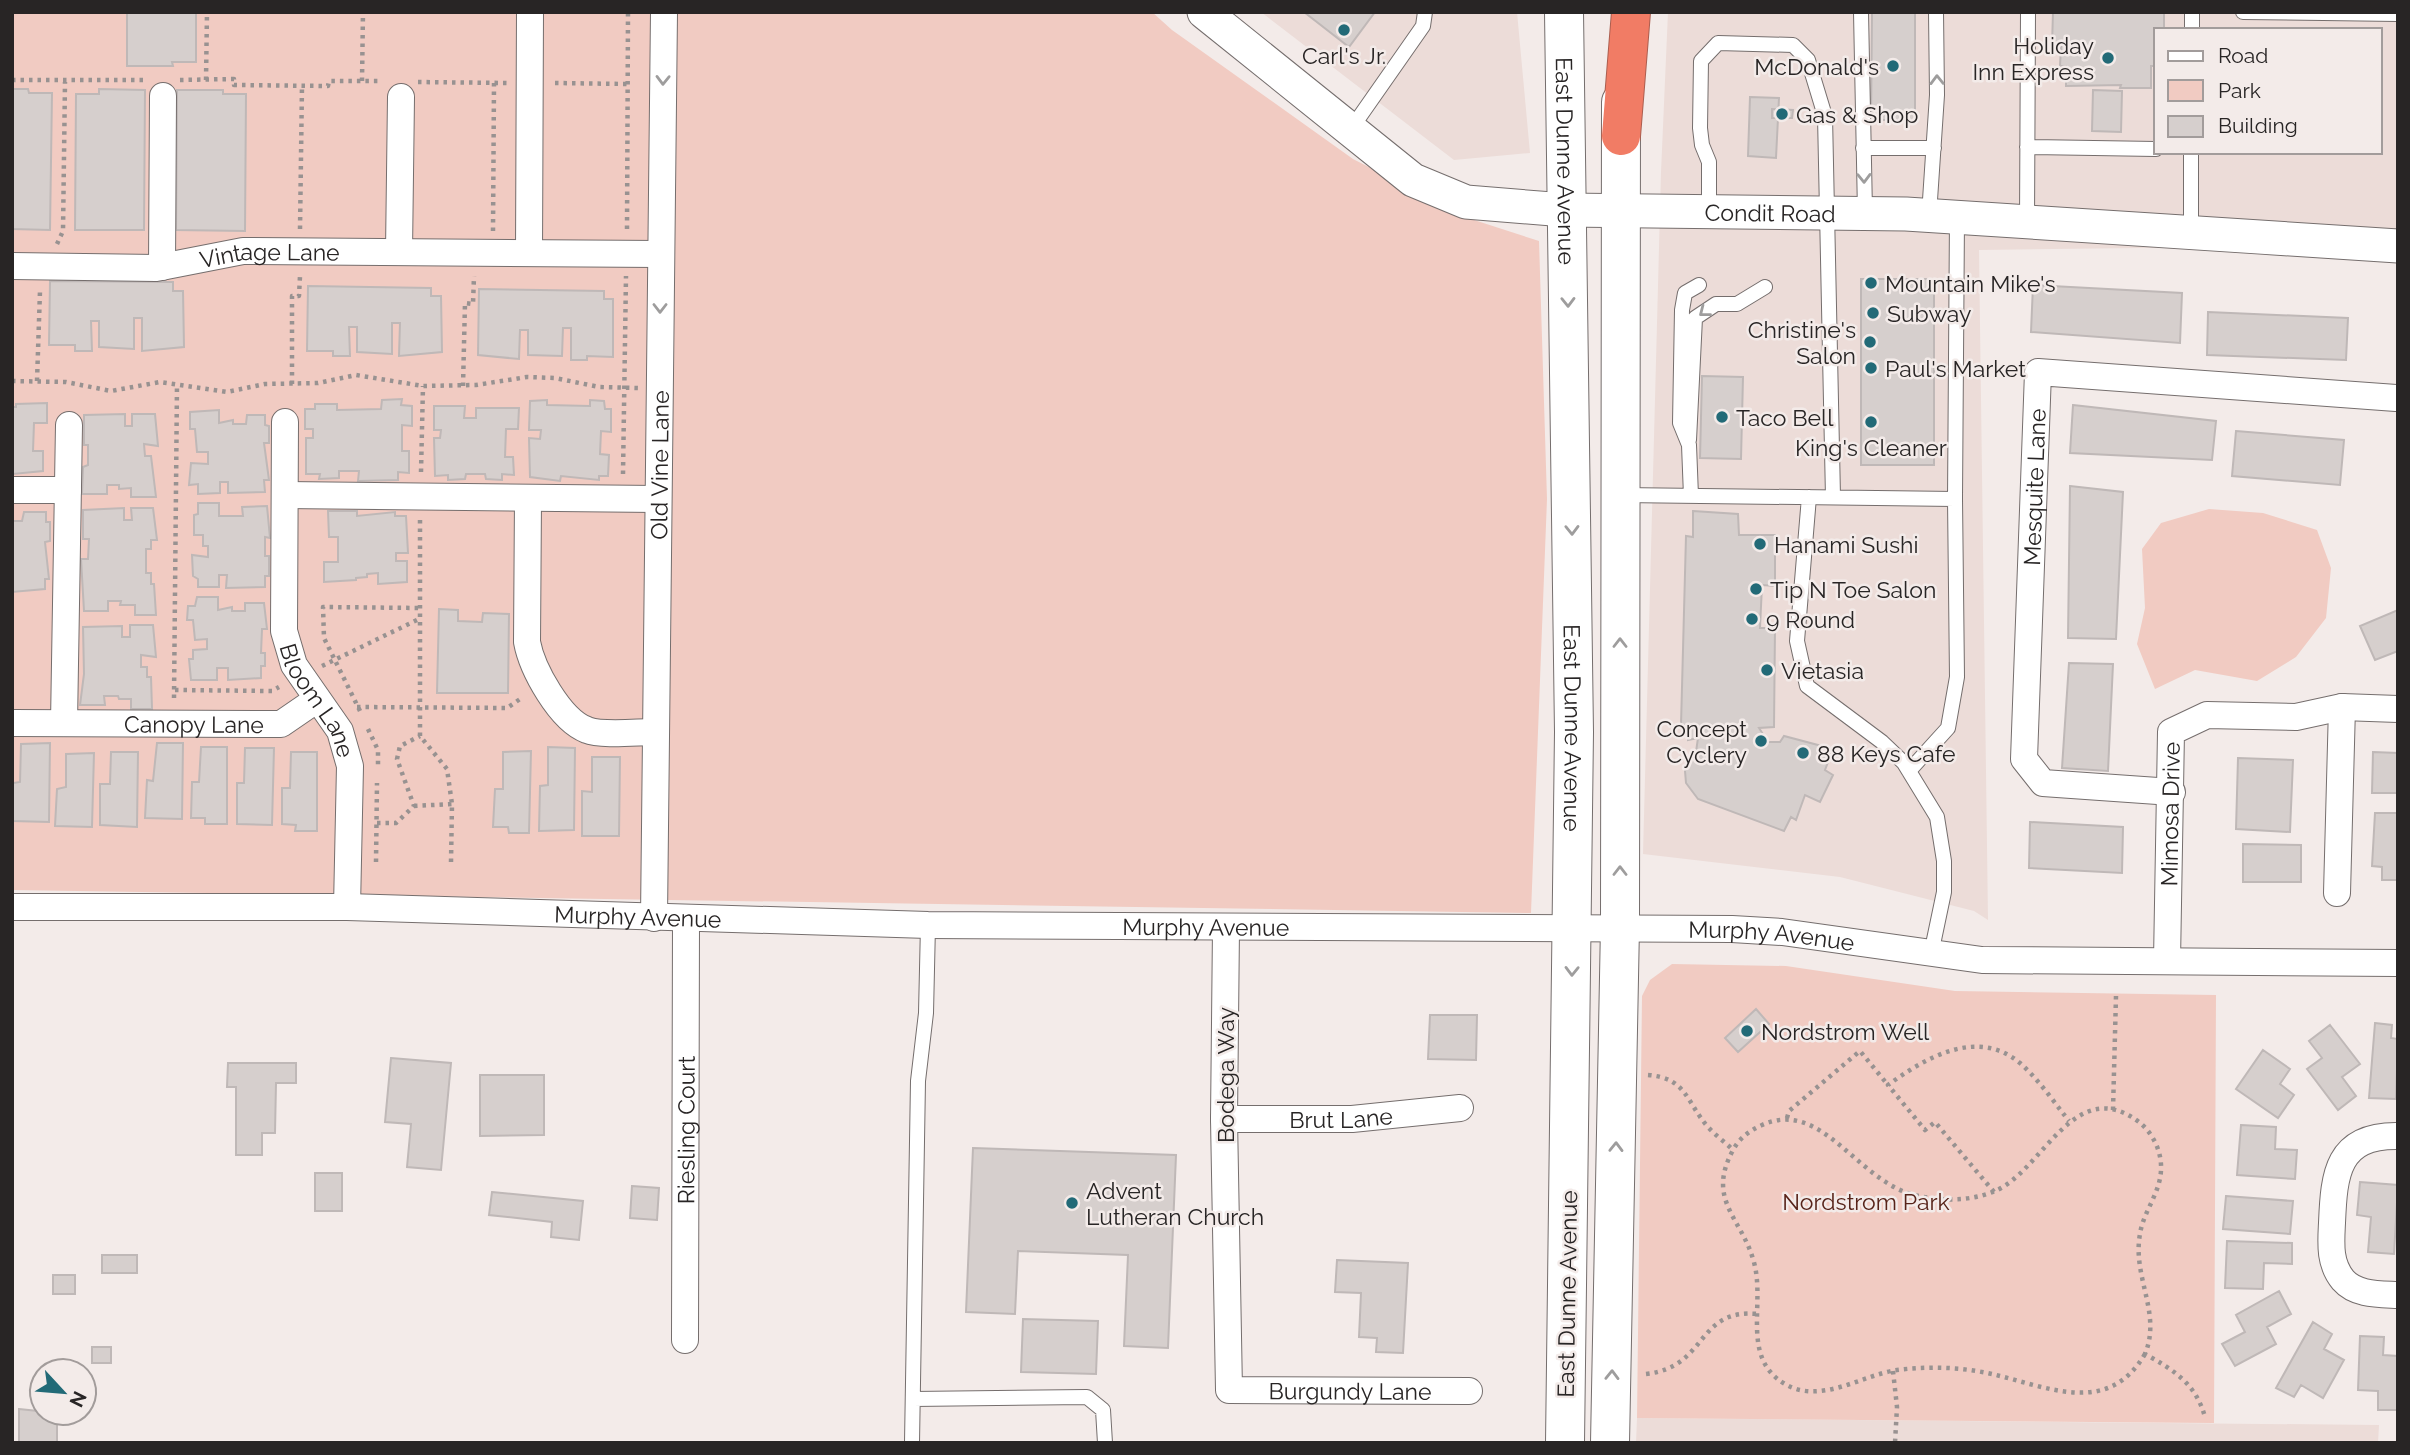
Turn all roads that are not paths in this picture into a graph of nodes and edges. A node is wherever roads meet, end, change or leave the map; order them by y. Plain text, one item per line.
1 (530, 12) edge
2 (664, 12) edge
3 (1425, 12) edge
4 (1564, 12) edge
5 (1620, 12) edge
6 (1631, 12) edge
7 (1861, 12) edge
8 (1868, 12) edge
9 (1936, 12) edge
10 (2028, 12) edge
11 (2243, 12) edge
12 (2398, 14) edge
13 (1217, 16) edge
14 (1862, 73) junction
15 (164, 85) road end
16 (401, 87) road end
17 (1351, 129) junction
18 (1621, 136) junction
19 (2027, 147) junction
20 (1863, 148) junction
21 (1934, 148) junction
22 (2154, 149) edge
23 (2191, 154) edge
24 (1565, 210) junction
25 (1622, 210) junction
26 (1709, 210) junction
27 (1827, 211) junction
28 (1865, 212) junction
29 (1943, 216) junction
30 (2027, 222) junction
31 (2191, 233) junction
32 (2398, 246) edge
33 (399, 251) junction
34 (529, 252) junction
35 (660, 254) junction
36 (12, 266) edge
37 (162, 267) junction
38 (1699, 285) dead end
39 (1765, 287) dead end
40 (2397, 396) edge
41 (285, 422) dead end
42 (69, 425) dead end
43 (1689, 445) junction
44 (12, 490) edge
45 (68, 490) junction
46 (285, 495) junction
47 (1621, 495) junction
48 (1692, 496) junction
49 (1809, 497) junction
50 (1832, 497) junction
51 (528, 499) junction
52 (657, 499) junction
53 (1955, 499) junction
54 (316, 700) junction
55 (2342, 707) junction
56 (2398, 709) edge
57 (12, 723) edge
58 (64, 723) junction
59 (654, 732) junction
60 (1909, 771) junction
61 (2172, 792) junction
62 (2337, 892) dead end
63 (12, 907) edge
64 (347, 907) junction
65 (654, 918) junction
66 (686, 920) junction
67 (928, 925) junction
68 (1573, 926) junction
69 (1620, 926) junction
70 (1226, 928) junction
71 (1931, 954) junction
72 (2167, 961) junction
73 (2398, 963) edge
74 (1460, 1108) dead end
75 (1223, 1119) junction
76 (2398, 1136) edge
77 (2398, 1295) edge
78 (685, 1340) dead end
79 (1229, 1390) joint
80 (1469, 1391) dead end
81 (913, 1399) junction
82 (912, 1443) edge
83 (1105, 1443) edge
84 (1565, 1443) edge
85 (1610, 1443) edge

1 - 34 street
2 -> 35 street, Old Vine Lane
3 - 17 lane
4 - 24 main road, East Dunne Avenue
5 - 18 main road, East Dunne Avenue
6 - 18 highway
7 - 14 lane
8 - 14 lane
21 -> 9 lane
10 - 19 lane
11 - 12 lane
13 - 17 street, Condit Road
14 - 20 lane
15 - 37 street
16 - 33 street
17 - 24 street, Condit Road
18 - 25 main road, East Dunne Avenue
19 - 22 lane
19 - 30 lane
20 - 21 lane
20 -> 28 lane
21 - 29 lane
23 - 31 lane
24 - 25 street, Condit Road
24 -> 68 main road, East Dunne Avenue
25 - 26 street, Condit Road
25 - 47 main road, East Dunne Avenue
26 - 27 street, Condit Road
26 - 27 lane
27 - 28 street, Condit Road
27 - 50 lane
28 - 29 street, Condit Road
29 - 30 street, Condit Road
29 - 53 lane
30 - 31 street, Condit Road
31 - 32 street, Condit Road
33 - 34 street, Vintage Lane
33 - 37 street, Vintage Lane
34 - 35 street, Vintage Lane
35 -> 52 street, Old Vine Lane
36 - 37 street, Vintage Lane
38 - 43 lane
39 -> 43 lane
40 - 61 street, Mesquite Lane
41 - 46 street, Bloom Lane
42 - 45 street
43 - 48 lane
44 - 45 street
45 - 58 street
46 - 51 street
46 - 54 street, Bloom Lane
47 - 48 lane
69 -> 47 main road, East Dunne Avenue
48 - 49 lane
49 - 50 lane
49 - 60 lane
50 - 53 lane
51 - 52 street
51 - 59 street
52 - 59 street, Old Vine Lane
53 - 60 lane
54 - 58 street, Canopy Lane
54 - 64 street, Bloom Lane
55 - 56 street, Mimosa Drive
55 - 61 street, Mimosa Drive
55 - 62 street
57 - 58 street, Canopy Lane
59 - 65 street, Old Vine Lane
60 - 71 lane
61 - 72 street, Mimosa Drive
63 - 64 street, Murphy Avenue
64 - 65 street, Murphy Avenue
65 - 66 street, Murphy Avenue
66 - 67 street, Murphy Avenue
66 - 78 street, Riesling Court
67 - 70 street, Murphy Avenue
67 - 81 lane
68 - 69 street, Murphy Avenue
68 - 70 street, Murphy Avenue
68 -> 84 main road, East Dunne Avenue
69 - 71 street, Murphy Avenue
85 -> 69 main road, East Dunne Avenue
70 - 75 street, Bodega Way
71 - 72 street, Murphy Avenue
72 - 73 street, Murphy Avenue
74 - 75 street, Brut Lane
75 - 79 street, Bodega Way
76 - 77 street
79 - 80 street, Burgundy Lane
81 - 82 lane
81 - 83 lane

